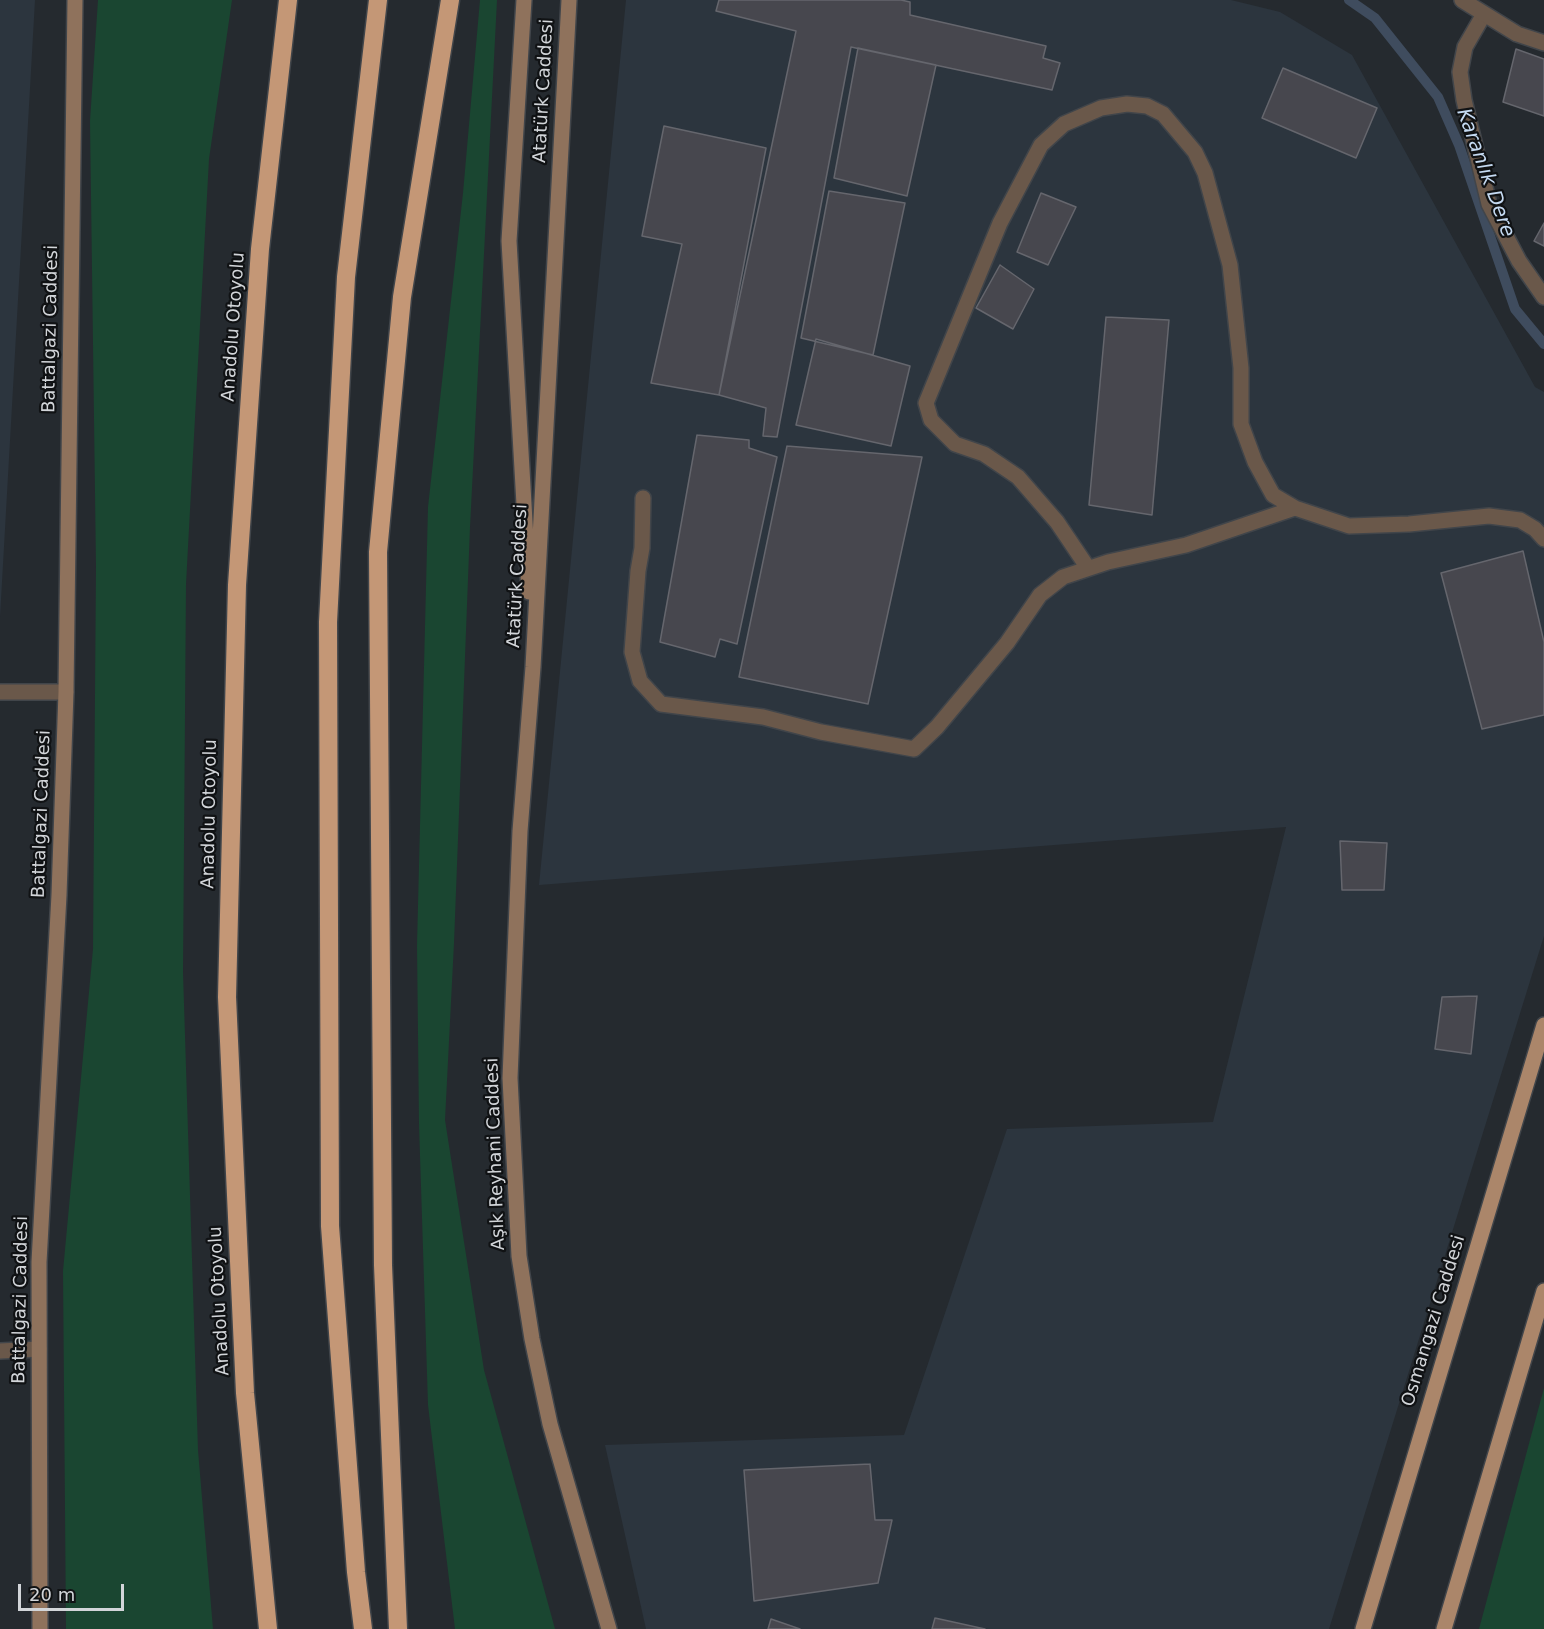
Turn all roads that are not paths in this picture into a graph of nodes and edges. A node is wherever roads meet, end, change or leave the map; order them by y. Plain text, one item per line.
1 (75, 0) edge
2 (288, 0) edge
3 (378, 0) edge
4 (450, 0) edge
5 (524, 0) edge
6 (569, 0) edge
7 (1462, 0) edge
8 (1484, 14) junction
9 (1544, 44) edge
10 (1544, 297) edge
11 (643, 498) dead end
12 (1294, 508) junction
13 (1544, 539) edge
14 (1088, 567) junction
15 (533, 667) junction
16 (0, 692) edge
17 (66, 692) junction
18 (1544, 1025) edge
19 (1544, 1291) edge
20 (39, 1349) junction
21 (0, 1351) edge
22 (40, 1629) edge
23 (268, 1629) edge
24 (363, 1629) edge
25 (398, 1629) edge
26 (609, 1629) edge
27 (1363, 1629) edge
28 (1444, 1629) edge

1 - 17 main road, Battalgazi Caddesi
2 - 23 highway, Anadolu Otoyolu
3 - 24 highway
4 - 25 highway
5 - 15 main road, Atatürk Caddesi
6 - 15 main road, Atatürk Caddesi
7 - 8 street
8 - 9 street
8 - 10 street
11 - 14 street
12 - 13 street
12 - 14 street
12 - 14 street
15 - 26 main road, Aşık Reyhani Caddesi
16 - 17 street
17 - 20 main road, Battalgazi Caddesi
18 - 27 main road, Osmangazi Caddesi
19 - 28 main road
20 - 21 street
20 - 22 main road, Battalgazi Caddesi

